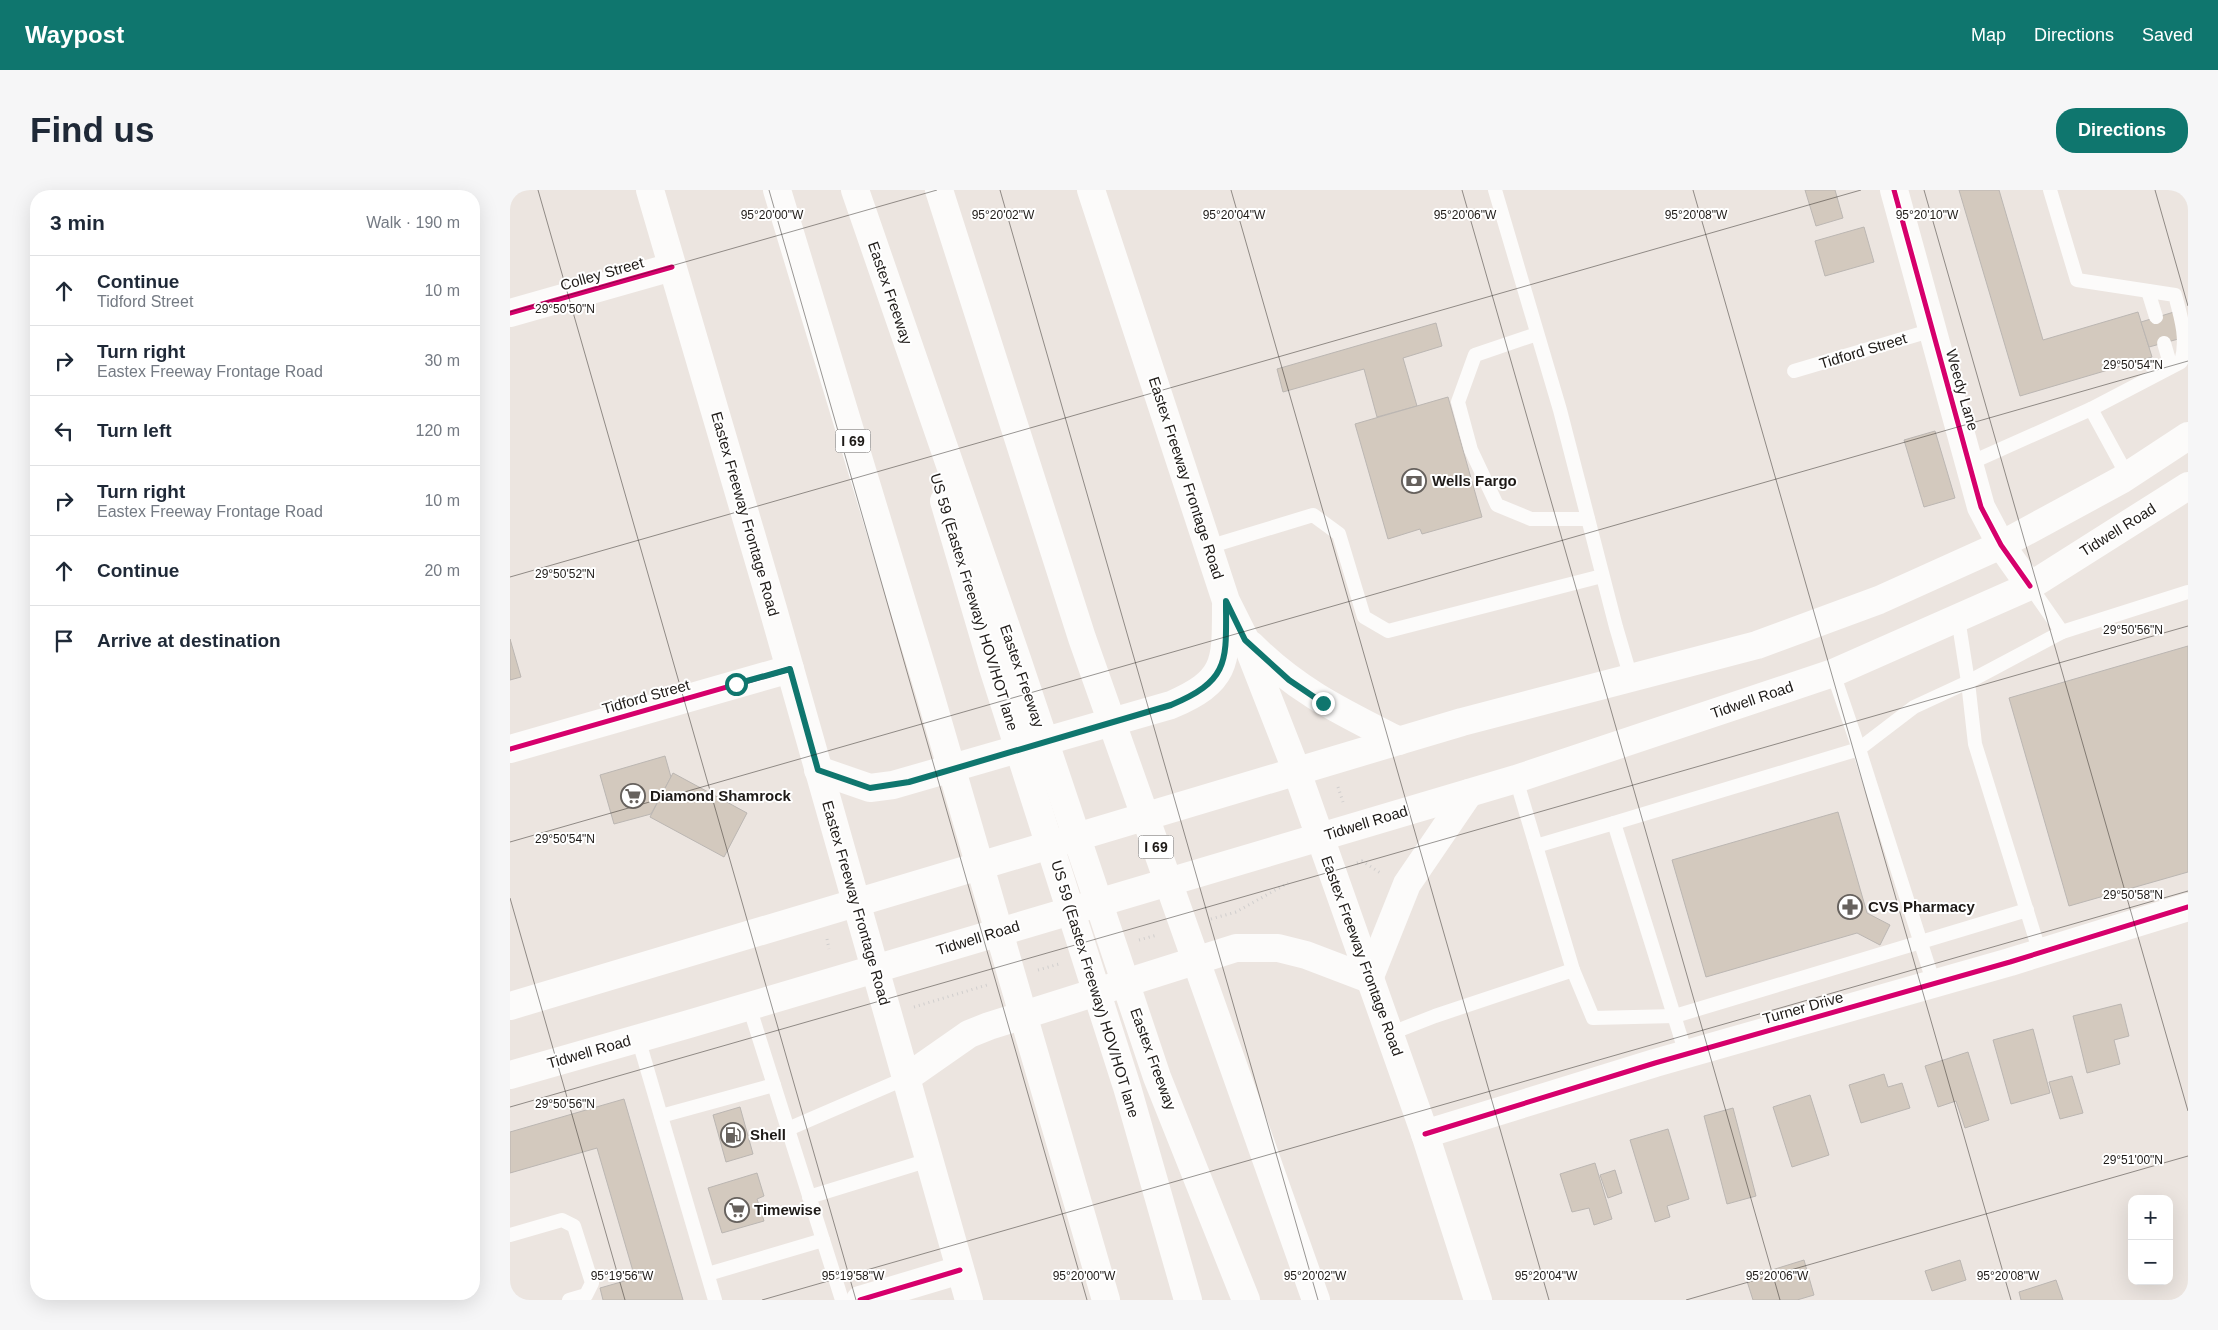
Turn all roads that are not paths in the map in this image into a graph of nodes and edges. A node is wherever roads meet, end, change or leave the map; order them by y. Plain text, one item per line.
1 (650, 190) edge
2 (776, 190) edge
3 (853, 190) edge
4 (939, 190) edge
5 (1091, 190) edge
6 (1495, 190) edge
7 (1894, 190) edge
8 (2050, 190) edge
9 (672, 267) junction
10 (2148, 291) junction
11 (510, 313) edge
12 (2156, 317) dead end
13 (1933, 330) junction
14 (1537, 334) junction
15 (2164, 343) dead end
16 (2171, 367) junction
17 (1794, 371) dead end
18 (2091, 409) junction
19 (2188, 436) edge
20 (1970, 463) junction
21 (2127, 475) junction
22 (2188, 486) edge
23 (1588, 519) junction
24 (2001, 545) junction
25 (1208, 547) junction
26 (1602, 576) junction
27 (2030, 586) junction
28 (2188, 592) edge
29 (1226, 601) junction
30 (1958, 618) junction
31 (2062, 632) junction
32 (1245, 640) junction
33 (1005, 664) junction
34 (790, 669) junction
35 (1833, 673) junction
36 (1631, 678) junction
37 (1968, 682) junction
38 (1399, 741) junction
39 (1860, 748) junction
40 (510, 750) edge
41 (818, 770) junction
42 (1296, 772) junction
43 (1516, 779) junction
44 (1469, 793) junction
45 (1614, 823) junction
46 (1320, 837) junction
47 (1536, 846) junction
48 (856, 903) junction
49 (2188, 907) edge
50 (2027, 910) junction
51 (1920, 941) junction
52 (2040, 953) junction
53 (874, 969) junction
54 (1573, 970) junction
55 (1369, 979) junction
56 (1934, 984) junction
57 (510, 1006) edge
58 (749, 1006) junction
59 (1675, 1016) junction
60 (1390, 1034) junction
61 (638, 1038) junction
62 (1686, 1054) junction
63 (510, 1075) edge
64 (1157, 1077) junction
65 (906, 1078) junction
66 (774, 1085) junction
67 (1127, 1087) junction
68 (661, 1116) junction
69 (788, 1129) junction
70 (1425, 1134) junction
71 (929, 1160) junction
72 (809, 1197) junction
73 (510, 1235) edge
74 (823, 1240) junction
75 (960, 1270) junction
76 (708, 1274) junction
77 (569, 1300) edge
78 (715, 1300) edge
79 (842, 1300) edge
80 (860, 1300) edge
81 (968, 1300) edge
82 (1106, 1300) edge
83 (1188, 1300) edge
84 (1207, 1300) edge
85 (1226, 1300) edge
86 (1246, 1300) edge
87 (1316, 1300) edge
88 (1478, 1300) edge

1 - 9 main road, Eastex Freeway Frontage Road
2 - 82 main road, I 69
3 - 33 main road, US 59 (Eastex Freeway) HOV/HOT lane
4 - 87 main road, I 69
5 - 25 main road, Eastex Freeway Frontage Road
6 - 14 lane
7 - 13 main road, Weedy Lane
8 - 10 lane
9 - 11 main road, Colley Street
9 - 34 main road, Eastex Freeway Frontage Road
10 - 12 lane
10 - 16 lane
13 - 17 lane, Tidford Street
13 - 20 main road, Weedy Lane
14 - 23 lane
14 - 23 lane
15 - 16 lane
16 - 18 lane
18 - 20 lane
18 - 21 lane
19 - 21 main road
20 - 24 main road, Weedy Lane
21 - 24 main road
22 - 27 main road, Tidwell Road
23 - 26 lane
24 - 27 main road, Weedy Lane
24 - 36 main road
25 - 26 lane
25 - 29 main road, Eastex Freeway Frontage Road
26 - 36 lane
27 - 30 main road, Tidwell Road
27 - 31 lane
28 - 31 lane
29 - 32 main road, Eastex Freeway Frontage Road
29 - 41 main road
30 - 35 main road, Tidwell Road
30 - 37 lane
31 - 37 lane
32 - 38 main road
32 - 42 main road, Eastex Freeway Frontage Road
33 - 64 main road, Eastex Freeway
33 - 67 main road, US 59 (Eastex Freeway) HOV/HOT lane
34 - 40 main road, Tidford Street
34 - 41 main road, Eastex Freeway Frontage Road
35 - 39 lane
35 - 43 main road, Tidwell Road
36 - 38 main road
37 - 39 lane
37 - 50 lane
38 - 42 main road
39 - 45 lane
39 - 51 lane
41 - 48 main road, Eastex Freeway Frontage Road
42 - 46 main road, Eastex Freeway Frontage Road
42 - 48 main road
43 - 44 main road, Tidwell Road
43 - 47 lane
44 - 46 main road, Tidwell Road
44 - 55 main road
45 - 47 lane
45 - 59 lane
46 - 53 main road, Tidwell Road
46 - 55 main road, Eastex Freeway Frontage Road
47 - 54 lane
48 - 53 main road, Eastex Freeway Frontage Road
48 - 57 main road
49 - 52 main road, Turner Drive
50 - 51 lane
50 - 52 lane
51 - 56 lane
51 - 59 lane
52 - 56 main road, Turner Drive
53 - 58 main road, Tidwell Road
53 - 65 main road, Eastex Freeway Frontage Road
54 - 59 lane
54 - 60 lane
55 - 60 main road, Eastex Freeway Frontage Road
55 - 65 main road
56 - 62 main road, Turner Drive
58 - 61 main road, Tidwell Road
58 - 66 lane
59 - 62 lane
60 - 70 main road, Eastex Freeway Frontage Road
61 - 63 main road, Tidwell Road
61 - 68 lane
62 - 70 main road, Turner Drive
64 - 85 main road
64 - 86 main road, Eastex Freeway
65 - 69 lane
65 - 71 main road, Eastex Freeway Frontage Road
66 - 68 lane
66 - 69 lane
67 - 83 main road, US 59 (Eastex Freeway) HOV/HOT lane
67 - 84 main road
68 - 76 lane
69 - 72 lane
70 - 88 main road, Eastex Freeway Frontage Road
71 - 72 lane
71 - 75 main road, Eastex Freeway Frontage Road
72 - 74 lane
73 - 77 lane
74 - 76 lane
74 - 79 lane
75 - 80 main road
75 - 81 main road, Eastex Freeway Frontage Road
76 - 78 lane

